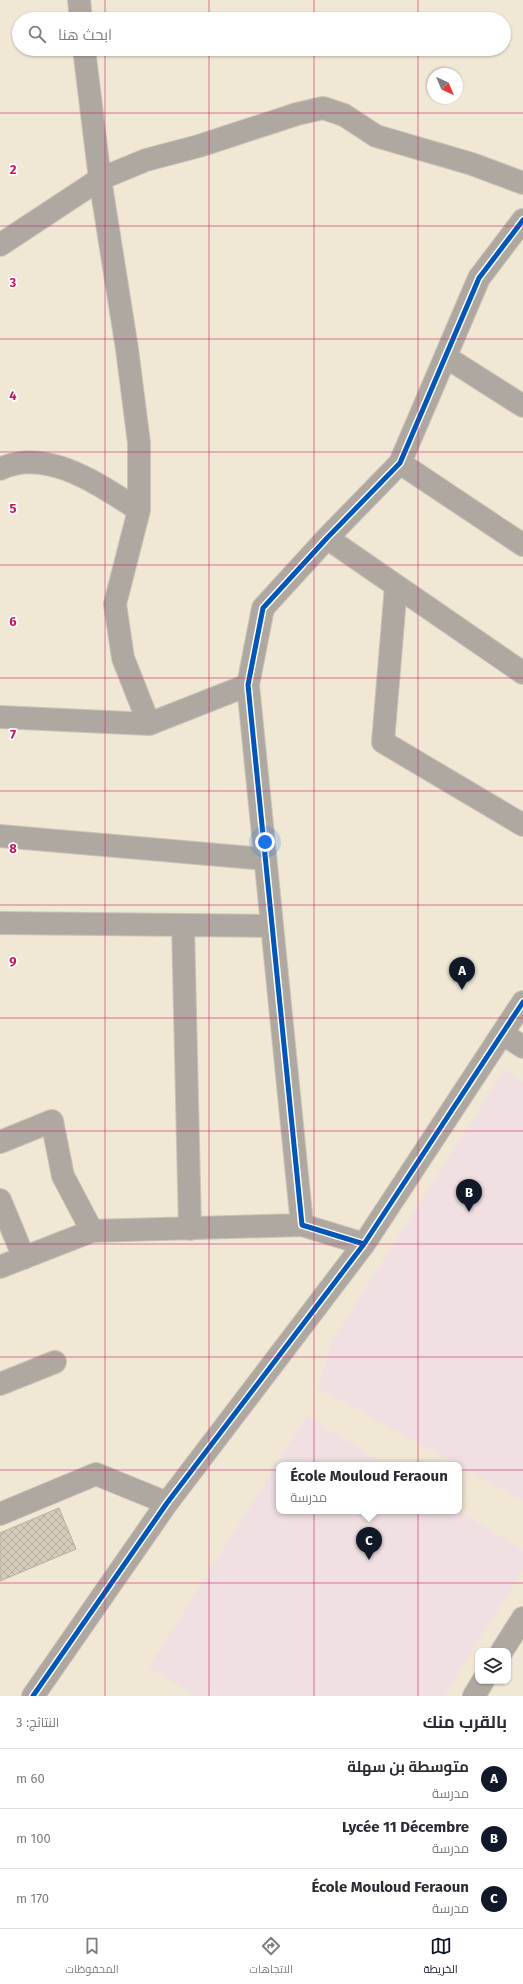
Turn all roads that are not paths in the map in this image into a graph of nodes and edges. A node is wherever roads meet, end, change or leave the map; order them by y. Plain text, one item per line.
1 (78, 0) edge
2 (80, 12) edge
3 (85, 56) edge
4 (100, 179) junction
5 (523, 183) edge
6 (523, 220) edge
7 (0, 245) edge
8 (446, 356) junction
9 (523, 406) edge
10 (400, 463) junction
11 (0, 469) edge
12 (139, 510) junction
13 (327, 538) junction
14 (523, 545) edge
15 (396, 586) junction
16 (523, 673) edge
17 (248, 684) junction
18 (0, 718) edge
19 (149, 724) junction
20 (523, 825) edge
21 (0, 836) edge
22 (265, 860) junction
23 (0, 923) edge
24 (183, 925) junction
25 (272, 926) junction
26 (523, 1002) edge
27 (503, 1034) junction
28 (523, 1047) edge
29 (0, 1142) edge
30 (0, 1200) edge
31 (302, 1225) junction
32 (190, 1229) junction
33 (92, 1231) junction
34 (364, 1244) junction
35 (24, 1258) junction
36 (0, 1267) edge
37 (54, 1362) dead end
38 (0, 1384) edge
39 (168, 1503) junction
40 (0, 1514) edge
41 (523, 1618) edge
42 (504, 1648) edge
43 (481, 1684) edge
44 (33, 1696) edge
45 (474, 1696) edge

1 - 2 street
3 - 4 street
4 - 5 street
4 - 7 street
4 - 12 street
6 - 8 street
8 - 9 street
8 - 10 street
10 - 13 street
10 - 14 street
11 - 12 street
12 - 19 street
13 - 15 street
13 - 17 street
15 - 16 street
15 - 20 street
17 - 19 street
17 - 22 street
18 - 19 street
21 - 22 street
22 - 25 street
23 - 24 street
24 - 25 street
24 - 32 street
25 - 31 street
26 - 27 street
27 - 28 street
27 - 34 street
29 - 33 street
30 - 35 street
31 - 32 street
31 - 34 street
32 - 33 street
33 - 35 street
34 - 39 street
35 - 36 street
37 - 38 street
39 - 40 street
39 - 44 street
41 - 42 street
43 - 45 street

